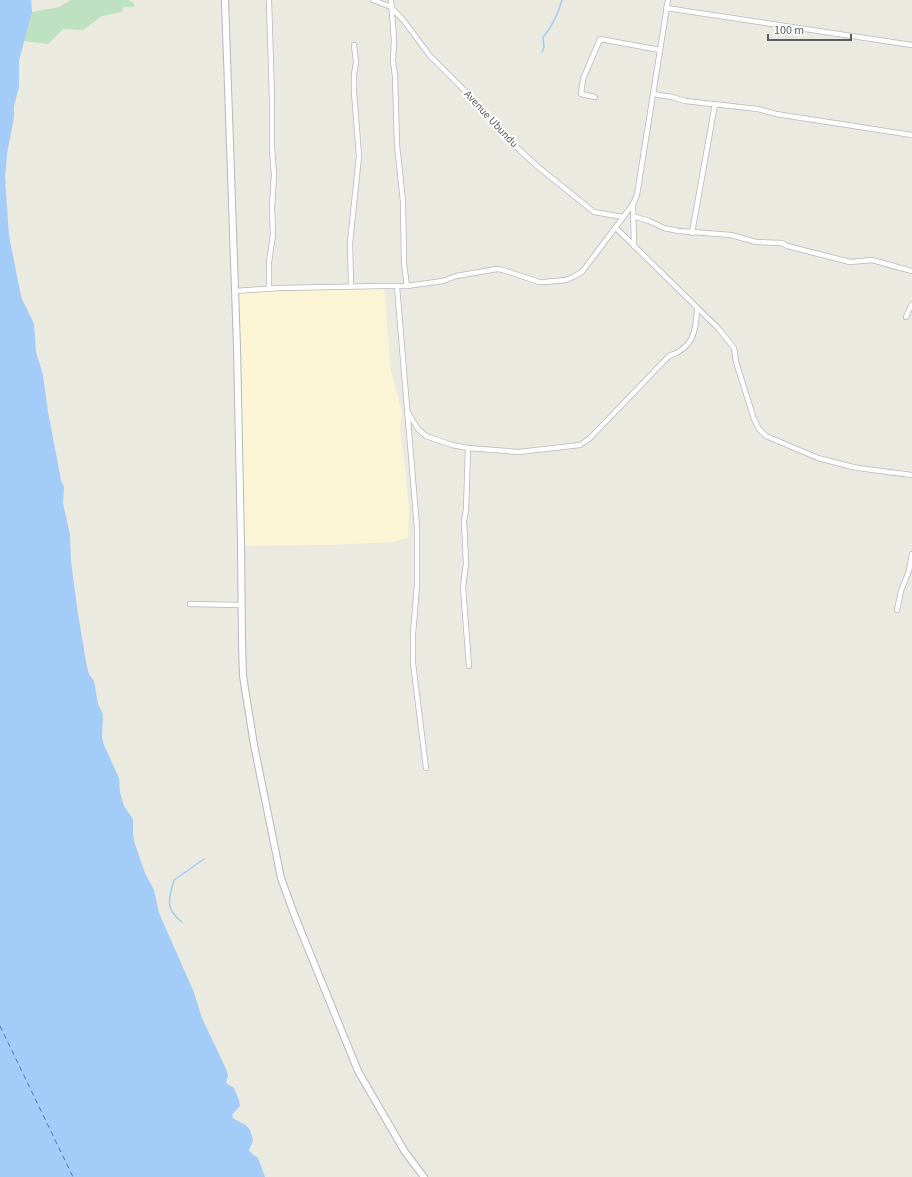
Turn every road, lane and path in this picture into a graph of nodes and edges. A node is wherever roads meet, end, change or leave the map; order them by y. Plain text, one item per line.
1 (225, 0) edge
2 (269, 0) edge
3 (373, 0) edge
4 (390, 0) edge
5 (668, 0) edge
6 (391, 7) junction
7 (666, 8) junction
8 (354, 45) dead end
9 (912, 45) edge
10 (660, 50) junction
11 (653, 94) junction
12 (595, 97) dead end
13 (715, 104) junction
14 (912, 135) edge
15 (633, 204) junction
16 (633, 216) junction
17 (623, 217) junction
18 (616, 228) junction
19 (692, 233) junction
20 (634, 246) junction
21 (912, 271) edge
22 (350, 286) junction
23 (407, 286) junction
24 (397, 287) junction
25 (269, 288) junction
26 (235, 291) junction
27 (912, 304) edge
28 (698, 309) junction
29 (906, 317) dead end
30 (407, 412) junction
31 (468, 448) junction
32 (912, 474) edge
33 (912, 554) edge
34 (190, 604) dead end
35 (241, 605) junction
36 (897, 610) dead end
37 (468, 666) dead end
38 (426, 768) dead end
39 (424, 1177) edge

1 - 26 street
2 - 25 street
3 - 6 street, Avenue Ubundu
4 - 6 street
5 - 7 street
6 - 17 street, Avenue Ubundu
6 - 23 street
7 - 9 street
7 - 10 street
8 - 22 street
10 - 11 street
10 - 12 street
11 - 13 street
11 - 15 street
13 - 14 street
13 - 19 street
15 - 16 street
15 - 17 street
16 - 19 street
16 - 20 street
17 - 18 street
18 - 20 street
18 - 23 street
19 - 21 street
20 - 28 street
22 - 24 street
22 - 25 street
23 - 24 street
24 - 30 street
25 - 26 street
26 - 35 street
27 - 29 street
28 - 31 street
28 - 32 street
30 - 31 street
30 - 38 street
31 - 37 street
33 - 36 street
34 - 35 street
35 - 39 street

